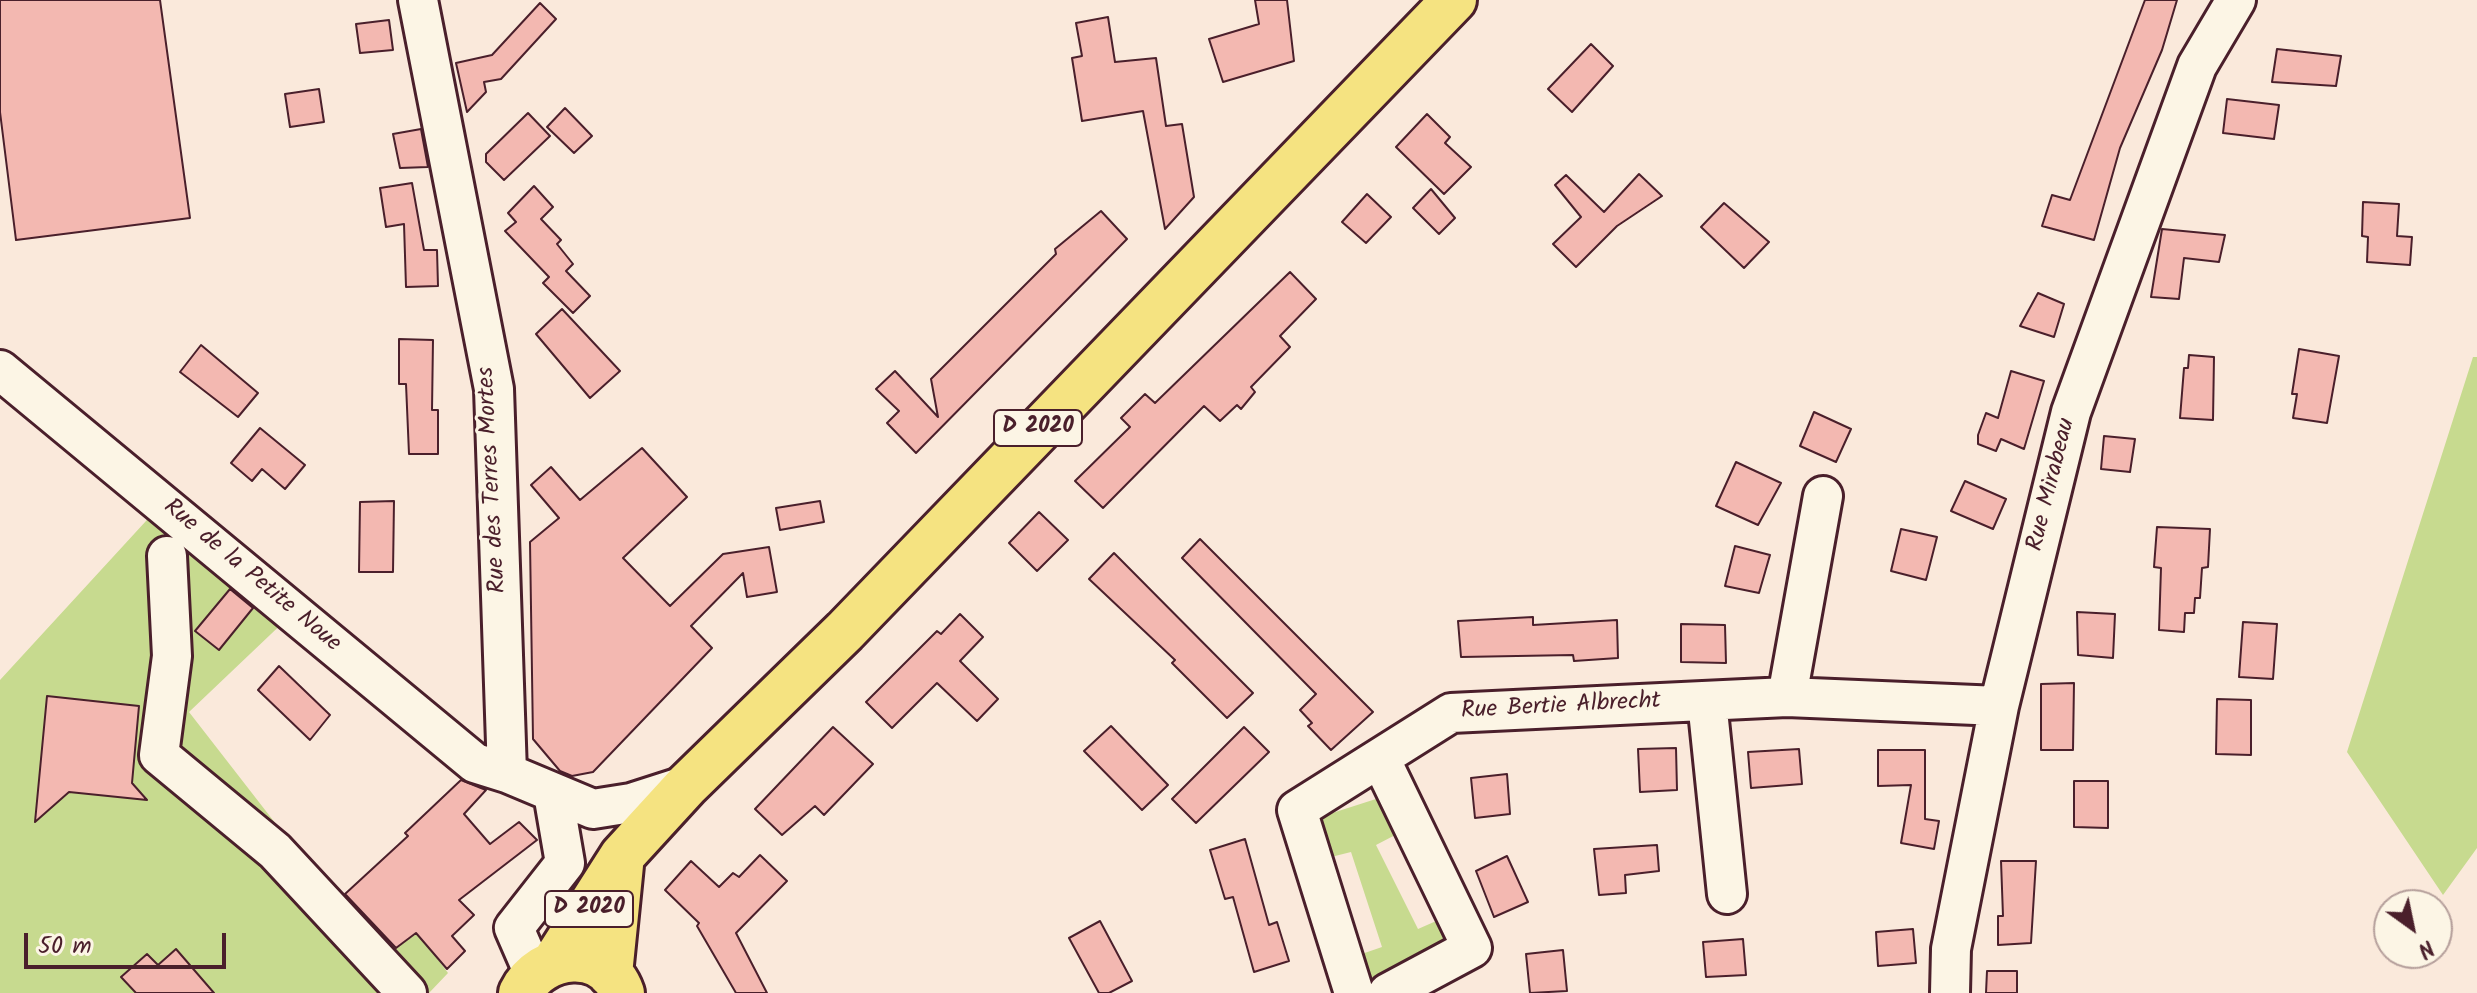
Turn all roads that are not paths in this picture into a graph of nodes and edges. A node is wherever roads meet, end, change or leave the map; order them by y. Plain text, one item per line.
1 (418, 0) edge
2 (1454, 0) edge
3 (2236, 0) edge
4 (0, 370) edge
5 (1823, 496) dead end
6 (167, 556) dead end
7 (1787, 697) junction
8 (1707, 701) junction
9 (1999, 706) junction
10 (1380, 758) junction
11 (507, 773) junction
12 (687, 785) junction
13 (553, 793) junction
14 (593, 809) junction
15 (619, 860) junction
16 (1727, 894) dead end
17 (537, 976) edge
18 (616, 983) edge
19 (407, 993) edge
20 (1354, 993) edge
21 (1388, 993) edge
22 (1950, 993) edge

1 - 11 street, Rue des Terres Mortes
2 - 12 main road, D 2020
3 - 9 street, Rue Mirabeau
4 - 11 street, Rue de la Petite Noue
5 - 7 street
6 - 19 street
7 - 8 street, Rue Bertie Albrecht
7 - 9 street, Rue Bertie Albrecht
8 - 10 street, Rue Bertie Albrecht
8 - 16 street
9 - 22 street, Rue Mirabeau
10 - 20 street, Rue Bertie Albrecht
10 - 21 street
11 - 13 street
12 - 14 street
12 - 15 main road, D 2020
13 - 14 street
13 - 17 street
14 - 15 street
15 - 17 main road, D 2020
15 - 18 main road, D 2020
17 - 18 main road

